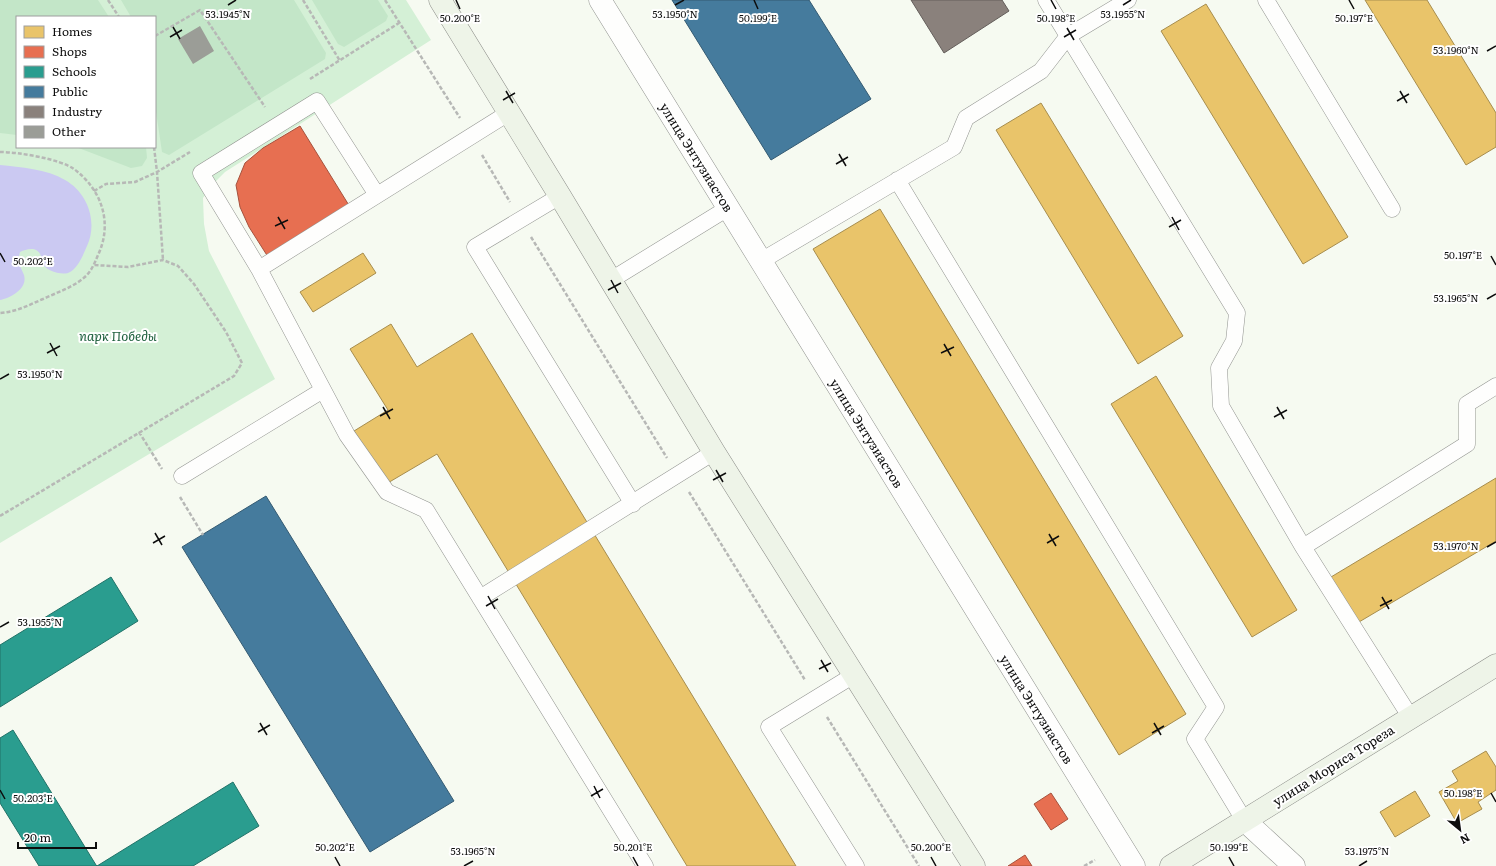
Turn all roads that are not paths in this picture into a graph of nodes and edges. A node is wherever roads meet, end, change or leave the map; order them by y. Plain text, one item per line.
1 (440, 0) edge
2 (600, 0) edge
3 (1046, 0) edge
4 (1128, 0) edge
5 (1266, 0) edge
6 (1068, 36) junction
7 (510, 112) junction
8 (897, 180) junction
9 (377, 195) junction
10 (560, 196) junction
11 (728, 208) junction
12 (1392, 208) dead end
13 (761, 260) junction
14 (259, 269) junction
15 (611, 280) junction
16 (1496, 386) edge
17 (323, 390) junction
18 (714, 452) junction
19 (182, 476) dead end
20 (633, 504) junction
21 (1303, 547) junction
22 (480, 598) junction
23 (1496, 665) edge
24 (854, 675) junction
25 (1411, 718) junction
26 (1244, 820) junction
27 (645, 866) edge
28 (856, 866) edge
29 (974, 866) edge
30 (1134, 866) edge
31 (1171, 866) edge
32 (1294, 866) edge

1 - 7 main road
2 - 11 street, улица Энтузиастов
3 - 6 lane
4 - 6 lane
5 - 12 lane
6 - 8 lane
6 - 21 lane
7 - 9 lane
7 - 10 main road
8 - 13 lane
8 - 26 lane
9 - 14 lane
9 - 14 lane
10 - 15 main road
10 - 20 lane
11 - 13 street, улица Энтузиастов
11 - 15 lane
13 - 30 street, улица Энтузиастов
14 - 17 lane
15 - 18 main road
16 - 21 lane
17 - 19 lane
17 - 22 lane
18 - 20 lane
18 - 24 main road
20 - 22 lane
21 - 25 lane
22 - 27 lane
23 - 25 main road, улица Мориса Тореза
24 - 28 lane
24 - 29 main road
25 - 26 main road, улица Мориса Тореза
26 - 31 main road, улица Мориса Тореза
26 - 32 street

